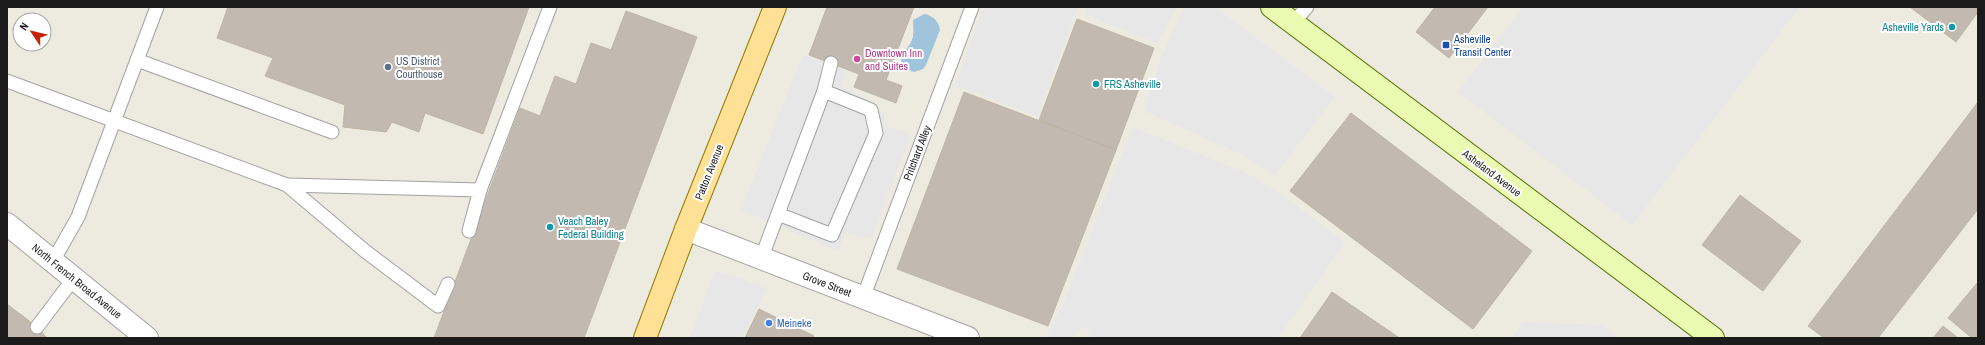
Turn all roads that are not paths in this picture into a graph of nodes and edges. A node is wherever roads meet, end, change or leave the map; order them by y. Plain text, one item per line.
1 (157, 7) edge
2 (550, 7) edge
3 (775, 7) edge
4 (972, 7) edge
5 (1272, 7) edge
6 (1307, 7) edge
7 (1293, 23) junction
8 (137, 60) junction
9 (831, 63) dead end
10 (7, 81) edge
11 (824, 91) junction
12 (113, 121) junction
13 (332, 132) dead end
14 (287, 185) junction
15 (480, 190) junction
16 (778, 214) junction
17 (7, 224) edge
18 (686, 229) junction
19 (469, 230) dead end
20 (761, 259) junction
21 (54, 261) junction
22 (74, 278) junction
23 (448, 284) dead end
24 (863, 298) junction
25 (37, 327) dead end
26 (147, 338) edge
27 (645, 338) edge
28 (968, 338) edge
29 (1713, 338) edge

1 - 8 lane
2 - 15 lane
3 - 18 main road, Patton Avenue
4 - 24 lane, Pritchard Alley
5 - 7 main road, Asheland Avenue
6 - 7 lane
7 - 29 main road, Asheland Avenue
8 - 12 lane
8 - 13 lane
9 - 11 lane
10 - 12 lane
11 - 16 lane
11 - 16 lane
12 - 14 lane
12 - 21 lane
14 - 15 lane
14 - 23 lane
15 - 19 lane
16 - 20 lane
17 - 21 street, North French Broad Avenue
18 - 20 street, Grove Street
18 - 27 main road, Patton Avenue
20 - 24 street, Grove Street
21 - 22 street, North French Broad Avenue
22 - 25 lane
22 - 26 street, North French Broad Avenue
24 - 28 street, Grove Street

